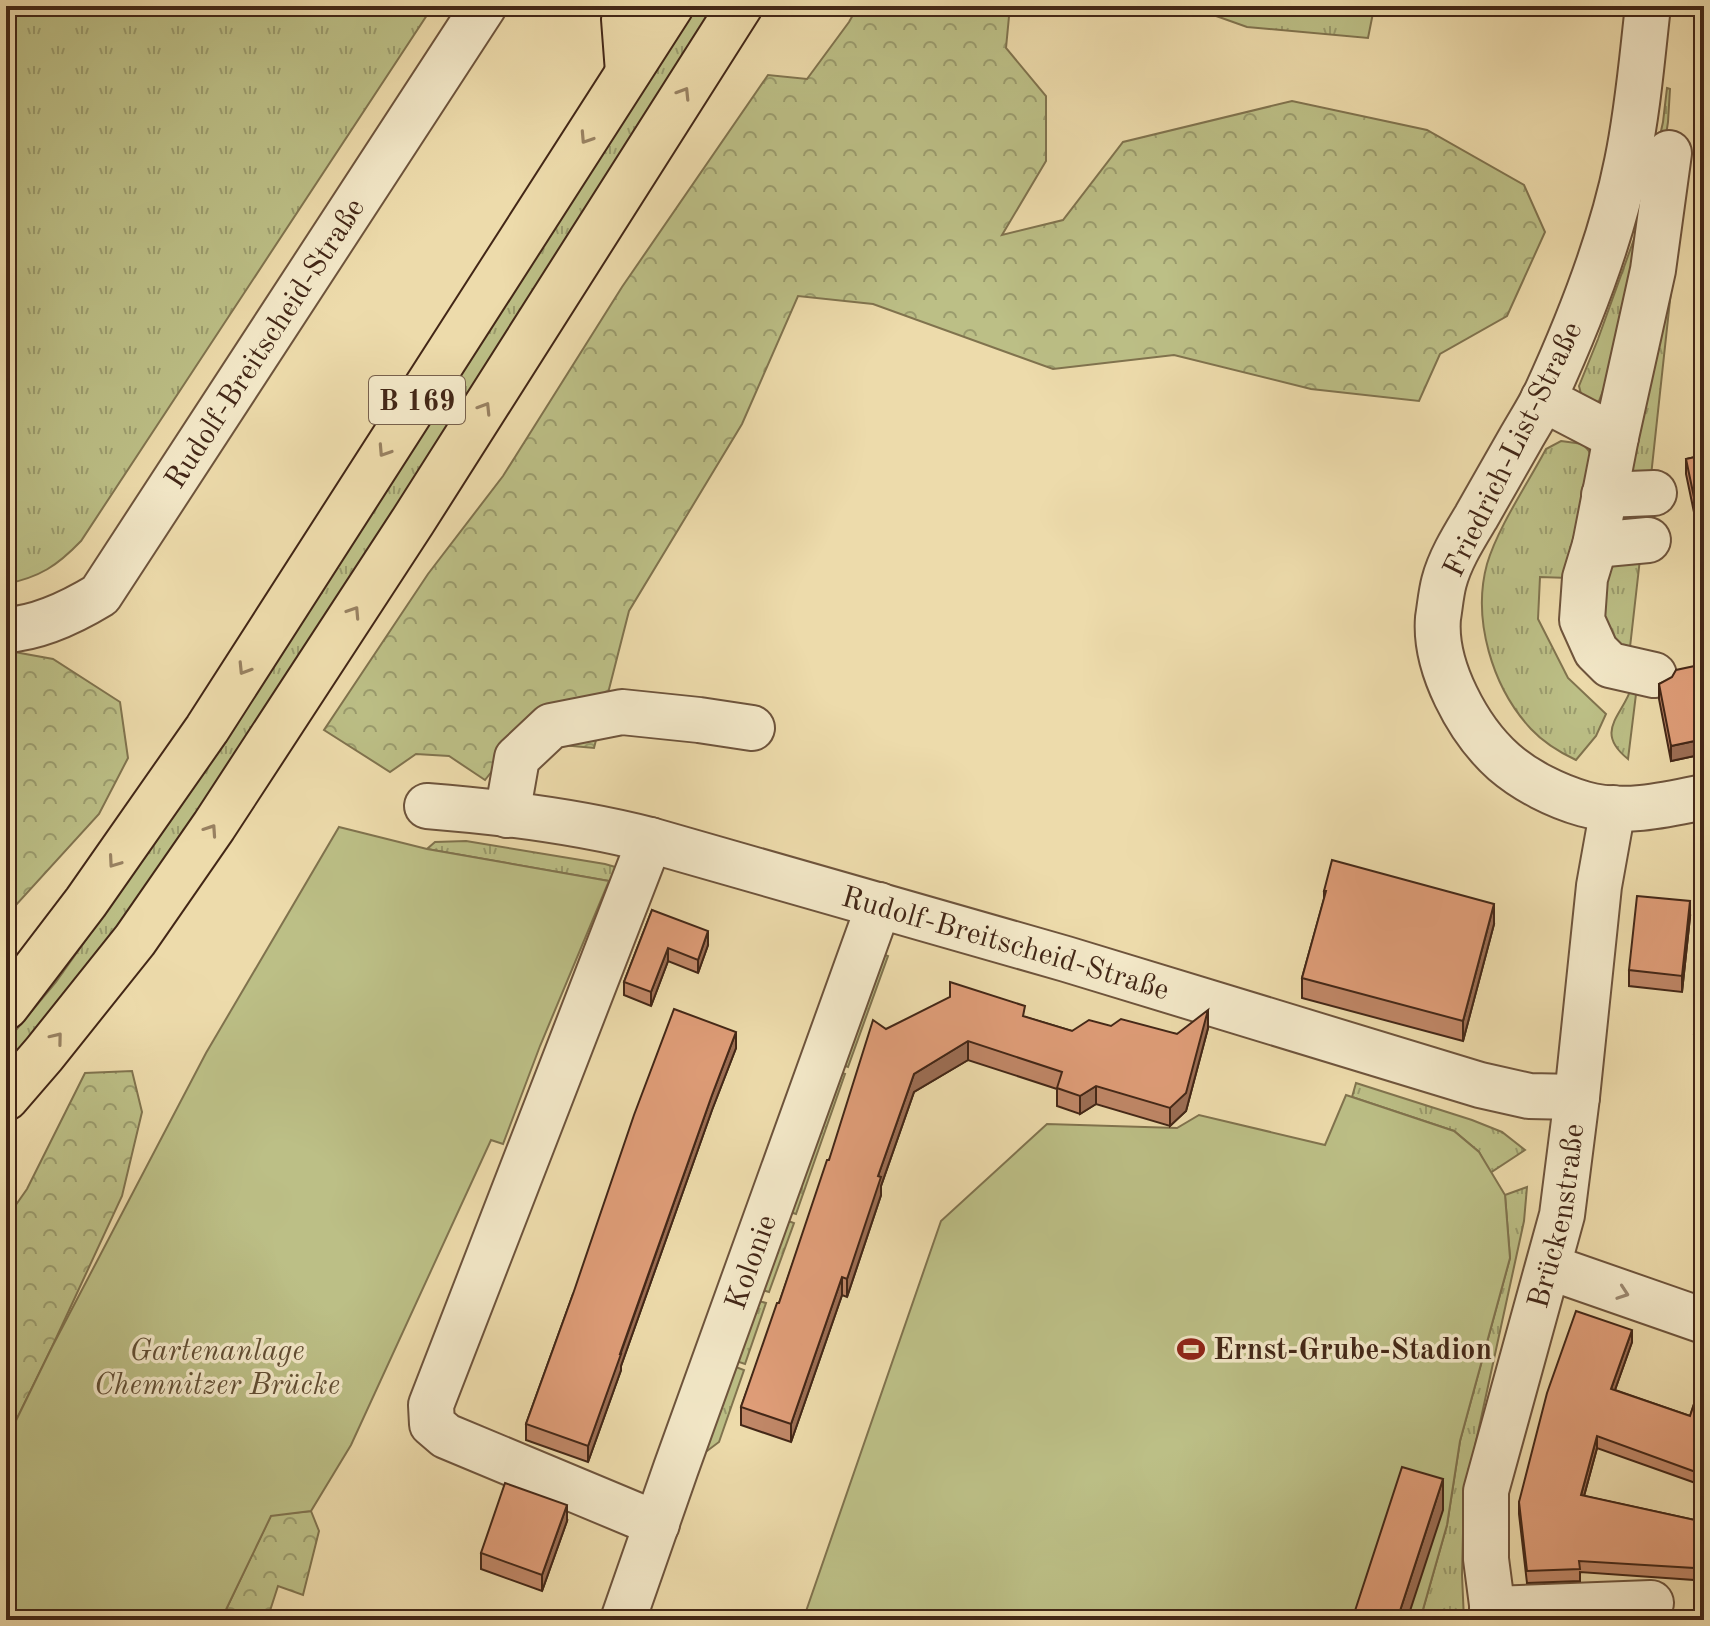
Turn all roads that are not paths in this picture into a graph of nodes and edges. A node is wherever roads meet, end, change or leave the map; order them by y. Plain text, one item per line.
1 (484, 6) edge
2 (630, 6) edge
3 (671, 6) edge
4 (740, 6) edge
5 (1648, 6) edge
6 (628, 72) junction
7 (1669, 153) dead end
8 (1543, 399) junction
9 (1616, 437) junction
10 (1654, 493) dead end
11 (1604, 495) junction
12 (1648, 540) dead end
13 (1595, 545) junction
14 (6, 630) edge
15 (1654, 675) dead end
16 (752, 728) dead end
17 (1704, 797) edge
18 (427, 806) dead end
19 (1613, 808) junction
20 (507, 815) junction
21 (650, 840) junction
22 (879, 905) junction
23 (6, 1007) edge
24 (1577, 1097) junction
25 (6, 1098) edge
26 (1549, 1267) junction
27 (1704, 1321) edge
28 (657, 1524) junction
29 (1651, 1603) dead end
30 (1493, 1614) edge
31 (623, 1620) edge

1 - 14 street, Rudolf-Breitscheid-Straße
2 - 6 highway
3 - 6 highway, B 169
25 -> 4 highway, B 169
5 - 8 street, Friedrich-List-Straße
6 -> 23 highway, B 169
7 - 9 street
8 - 9 street
8 - 19 street, Friedrich-List-Straße
9 - 11 street
10 - 11 street
11 - 13 street
12 - 13 street
13 - 15 street
16 - 20 street
17 - 19 street, Friedrich-List-Straße
18 - 20 street, Rudolf-Breitscheid-Straße
19 - 24 street, Brückenstraße
20 - 21 street, Rudolf-Breitscheid-Straße
21 - 22 street, Rudolf-Breitscheid-Straße
21 - 28 street
22 - 24 street, Rudolf-Breitscheid-Straße
22 - 28 street, Kolonie
24 - 26 street, Brückenstraße
26 -> 27 street
26 - 30 street, Brückenstraße
28 - 31 street, Kolonie
29 - 30 street

